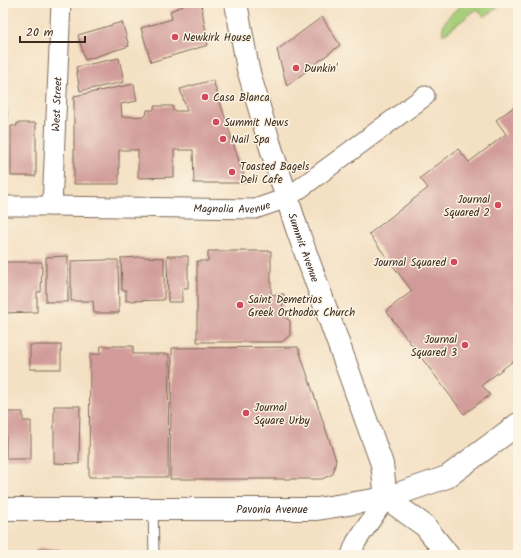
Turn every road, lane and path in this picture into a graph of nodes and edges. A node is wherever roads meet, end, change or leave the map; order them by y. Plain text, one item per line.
1 (61, 3) edge
2 (236, 3) edge
3 (425, 96) dead end
4 (288, 198) junction
5 (3, 206) edge
6 (52, 206) junction
7 (518, 424) edge
8 (386, 498) junction
9 (3, 509) edge
10 (153, 509) junction
11 (154, 555) edge
12 (351, 555) edge
13 (448, 555) edge

1 - 6 street, West Street
2 - 4 main road, Summit Avenue
3 - 4 street, Magnolia Avenue
4 - 6 street, Magnolia Avenue
4 - 8 main road, Summit Avenue
5 - 6 street, Magnolia Avenue
7 - 8 main road, Pavonia Avenue
8 - 10 main road, Pavonia Avenue
8 - 12 street
8 - 13 main road
9 - 10 main road, Pavonia Avenue
10 - 11 lane

